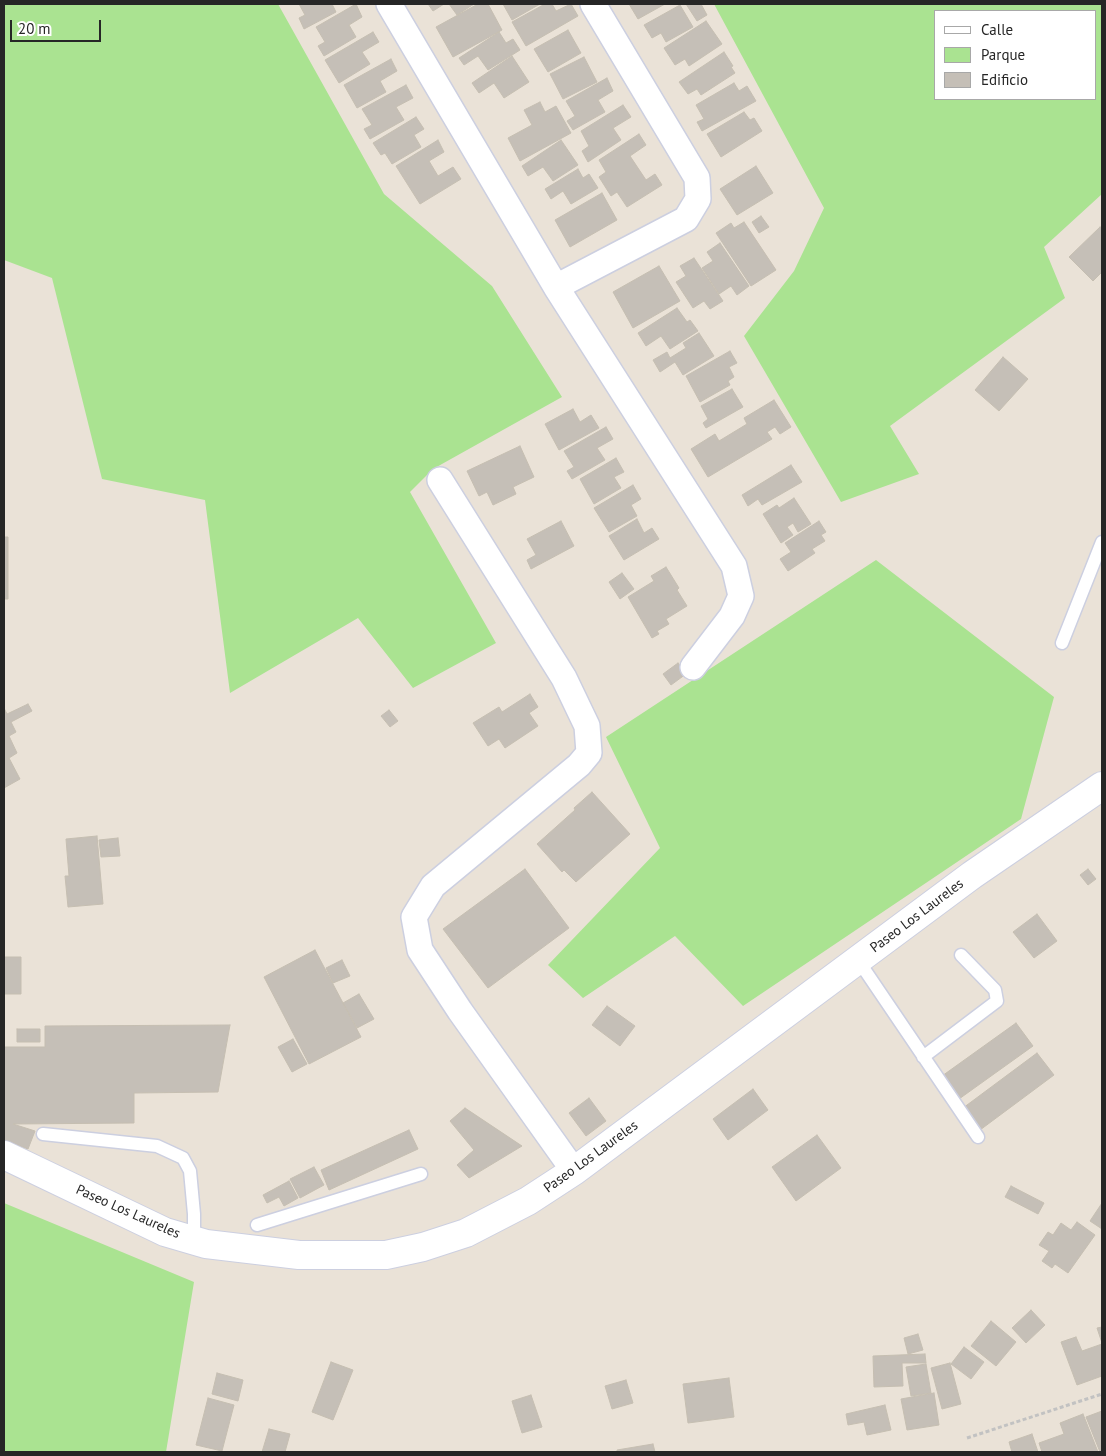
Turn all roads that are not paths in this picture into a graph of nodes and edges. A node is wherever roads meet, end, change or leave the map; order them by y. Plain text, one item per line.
1 (389, 4) edge
2 (593, 4) edge
3 (556, 288) junction
4 (440, 480) dead end
5 (1102, 542) edge
6 (1062, 643) dead end
7 (693, 666) dead end
8 (1102, 786) edge
9 (961, 955) dead end
10 (858, 960) junction
11 (923, 1057) junction
12 (43, 1134) dead end
13 (978, 1137) dead end
14 (4, 1155) edge
15 (574, 1171) junction
16 (421, 1174) dead end
17 (257, 1225) dead end
18 (194, 1240) junction

1 - 3 street
2 - 3 street
3 - 7 street
4 - 15 street
5 - 6 lane
8 - 10 street, Paseo Los Laureles
9 - 11 lane
10 - 11 lane
10 - 15 street, Paseo Los Laureles
11 - 13 lane
12 - 18 lane
14 - 18 street, Paseo Los Laureles
15 - 18 street, Paseo Los Laureles
16 - 17 lane

